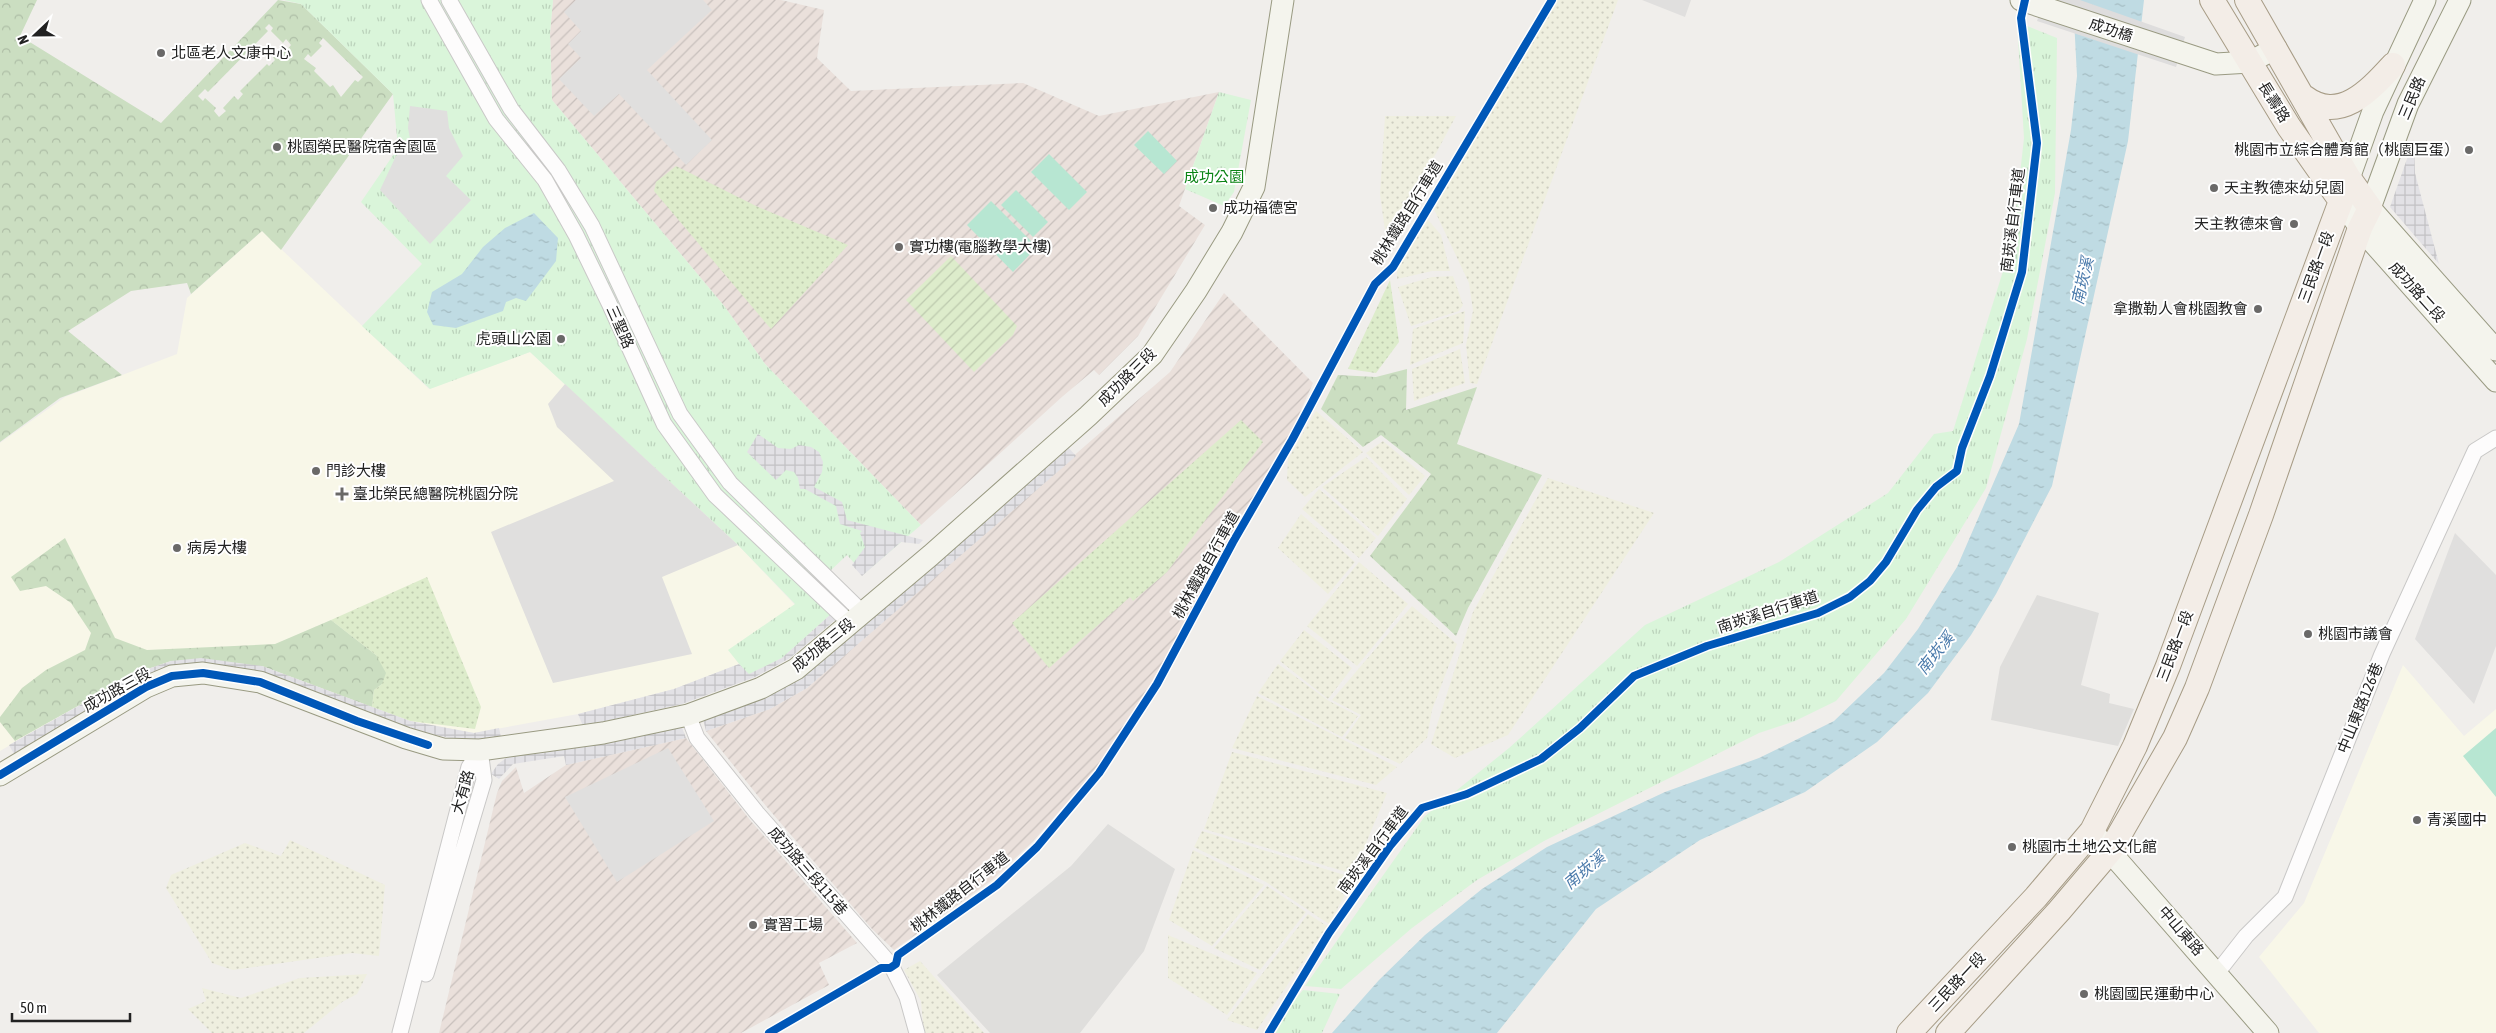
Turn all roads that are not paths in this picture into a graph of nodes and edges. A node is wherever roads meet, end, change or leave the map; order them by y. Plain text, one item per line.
1 (429, 0) edge
2 (450, 0) edge
3 (1283, 0) edge
4 (2021, 0) edge
5 (2212, 0) edge
6 (2247, 0) edge
7 (2425, 0) edge
8 (2460, 0) edge
9 (2276, 48) junction
10 (2250, 62) junction
11 (2393, 65) junction
12 (2304, 98) junction
13 (2348, 177) junction
14 (2340, 201) junction
15 (2365, 218) junction
16 (2487, 350) edge
17 (2496, 381) edge
18 (2496, 438) edge
19 (2230, 500) junction
20 (2261, 515) junction
21 (857, 618) junction
22 (688, 715) junction
23 (480, 750) junction
24 (0, 775) edge
25 (2092, 831) junction
26 (2110, 851) junction
27 (2217, 973) junction
28 (400, 1033) edge
29 (410, 1033) edge
30 (917, 1033) edge
31 (1909, 1033) edge
32 (1948, 1033) edge
33 (2268, 1033) edge

1 - 21 street, 三聖路
2 - 21 street, 三聖路
3 - 21 street, 成功路三段
4 - 10 street, 成功橋
5 - 10 main road, 長壽路
6 - 9 main road, 長壽路
7 - 11 street, 三民路
8 - 15 street, 三民路
9 - 10 street
9 - 12 main road, 長壽路
10 - 14 main road, 長壽路
11 - 12 main road
11 - 13 street, 三民路
12 - 13 main road, 長壽路
13 - 14 street, 三民路
13 - 15 main road, 成功路二段
14 - 15 street, 成功路二段
14 - 19 main road, 三民路一段
15 - 16 street, 成功路二段
15 - 20 main road, 三民路一段
16 - 17 street, 成功路二段
18 - 27 street, 中山東路126巷
19 - 20 main road
19 - 25 main road, 三民路一段
20 - 26 main road, 三民路一段
21 - 22 street, 成功路三段
22 - 23 street, 成功路三段
22 - 30 street, 成功路三段115巷
23 - 24 street, 成功路三段
23 - 28 street, 大有路
23 - 29 street, 大有路
25 - 26 street, 中山東路
25 - 31 main road, 三民路一段
26 - 27 street, 中山東路
26 - 32 main road, 三民路一段
27 - 33 street, 中山東路

